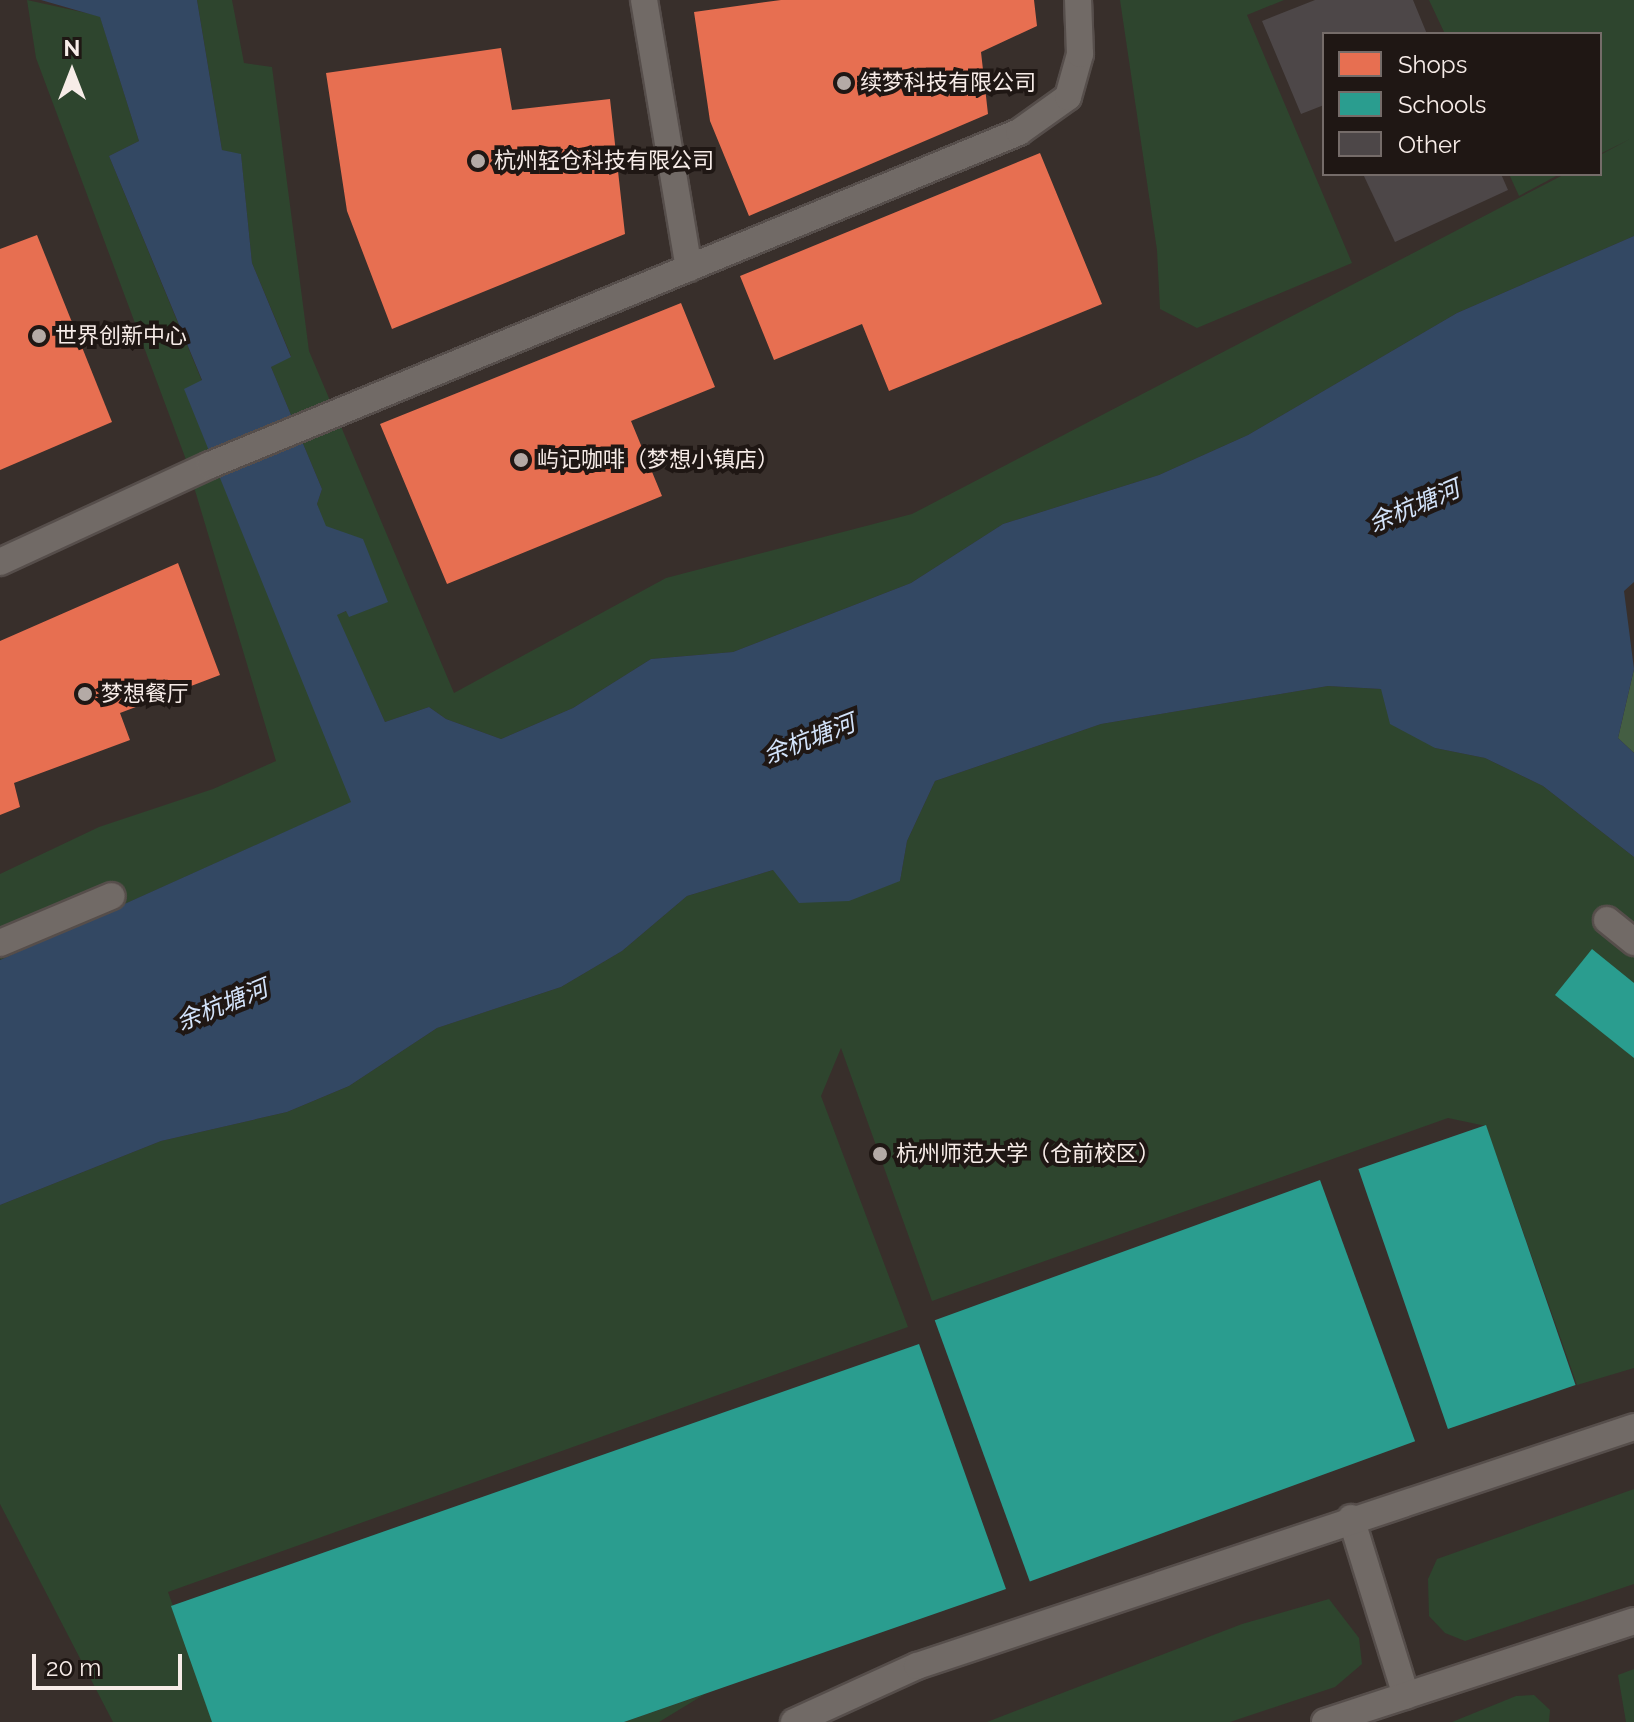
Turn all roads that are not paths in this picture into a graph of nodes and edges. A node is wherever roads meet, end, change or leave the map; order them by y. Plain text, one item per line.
1 (644, 0) edge
2 (1078, 0) edge
3 (689, 268) junction
4 (0, 562) edge
5 (112, 896) dead end
6 (1607, 920) dead end
7 (1634, 942) edge
8 (0, 943) edge
9 (1634, 1427) edge
10 (1351, 1518) junction
11 (1634, 1621) edge
12 (1406, 1696) junction
13 (794, 1722) edge
14 (1325, 1722) edge

1 - 3 lane
2 - 3 lane
3 - 4 lane
5 - 8 lane
6 - 7 lane
9 - 10 lane
10 - 12 lane
10 - 13 lane
11 - 12 lane
12 - 14 lane

